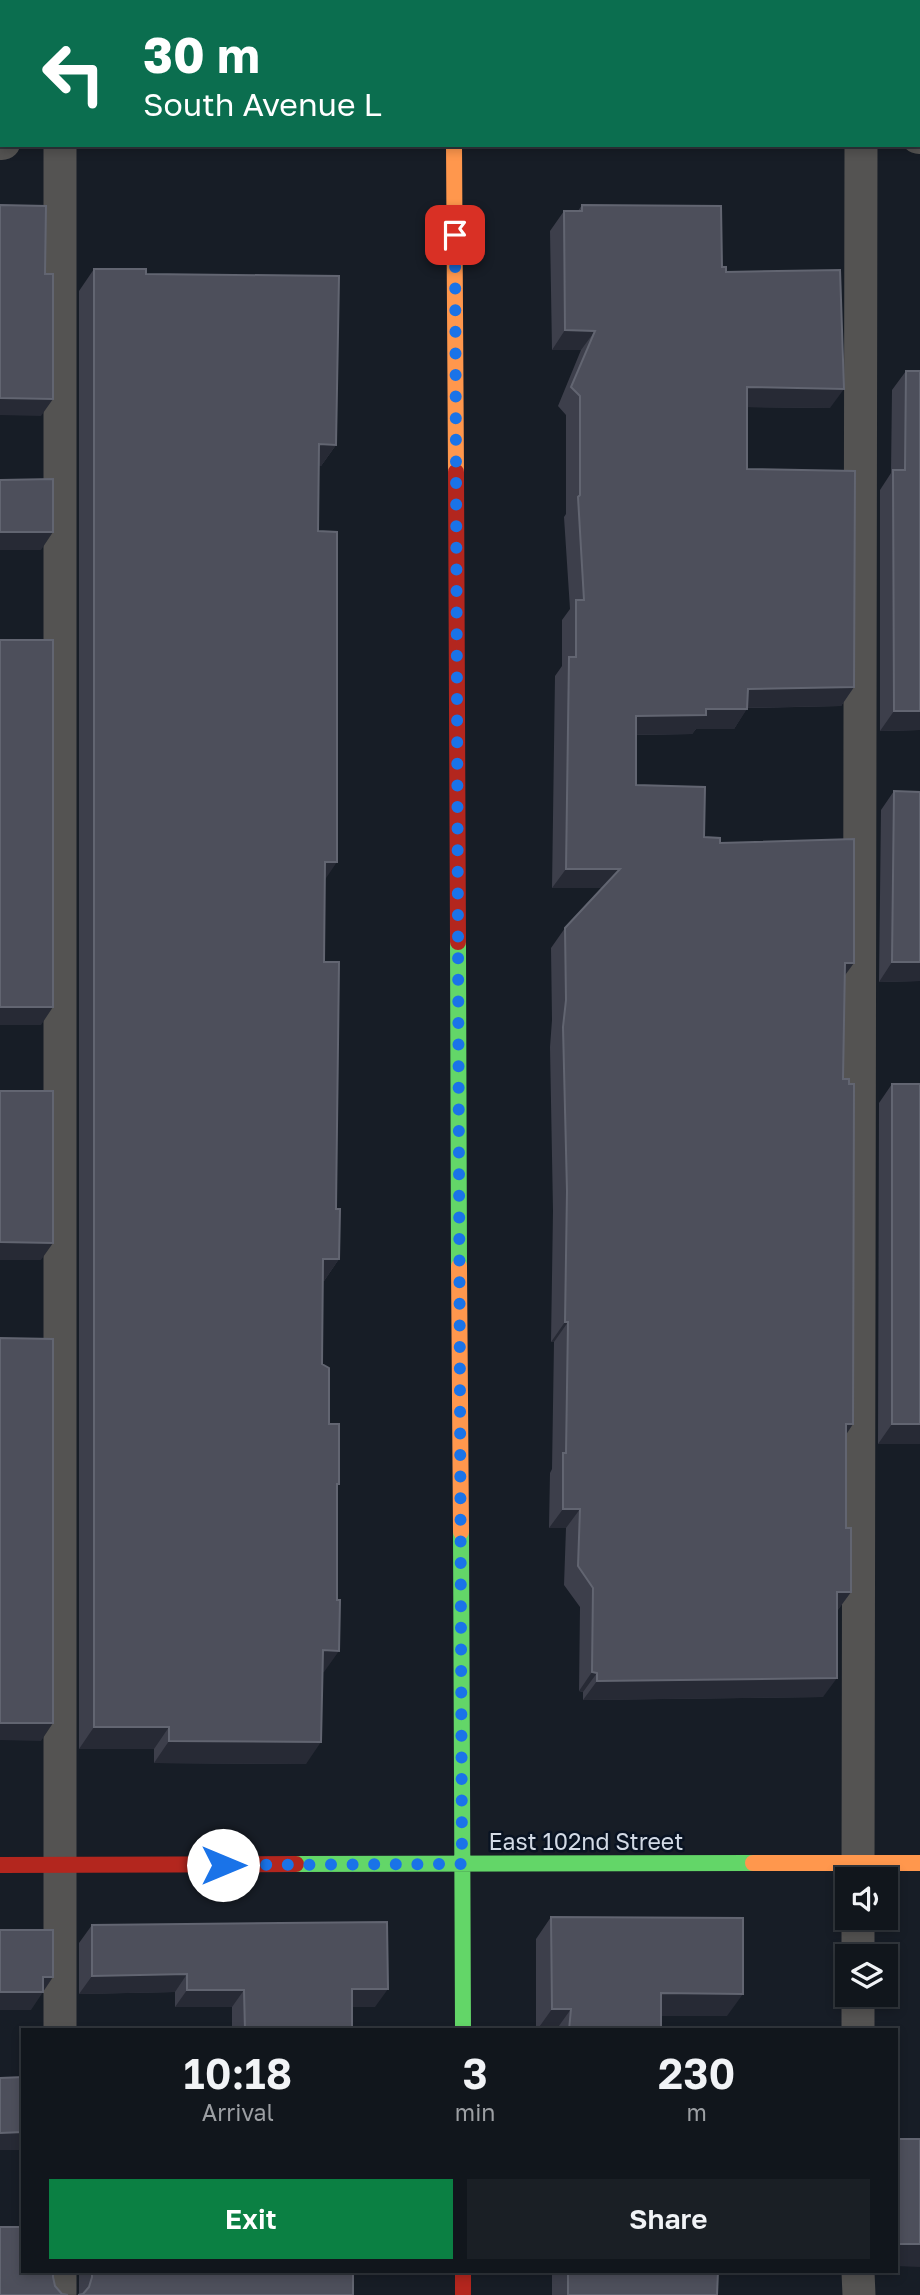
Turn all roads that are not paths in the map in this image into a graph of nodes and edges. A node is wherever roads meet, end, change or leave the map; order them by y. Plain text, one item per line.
1 (60, 147) edge
2 (454, 147) edge
3 (860, 147) edge
4 (920, 1863) edge
5 (462, 1864) junction
6 (0, 1865) edge
7 (60, 1865) junction
8 (858, 1867) edge
9 (889, 1867) edge
10 (835, 1871) edge
11 (858, 2007) edge
12 (60, 2028) edge
13 (463, 2028) edge
14 (858, 2028) edge
15 (60, 2273) edge
16 (463, 2273) edge
17 (859, 2273) edge
18 (60, 2295) edge
19 (463, 2295) edge
20 (859, 2295) edge

1 - 7 lane
2 - 5 street
3 - 8 lane
4 - 9 street, East 102nd Street
5 - 7 street, East 102nd Street
5 - 10 street, East 102nd Street
5 - 13 street
6 - 7 street, East 102nd Street
7 - 12 lane
11 - 14 lane
15 - 18 lane
16 - 19 street
17 - 20 lane

